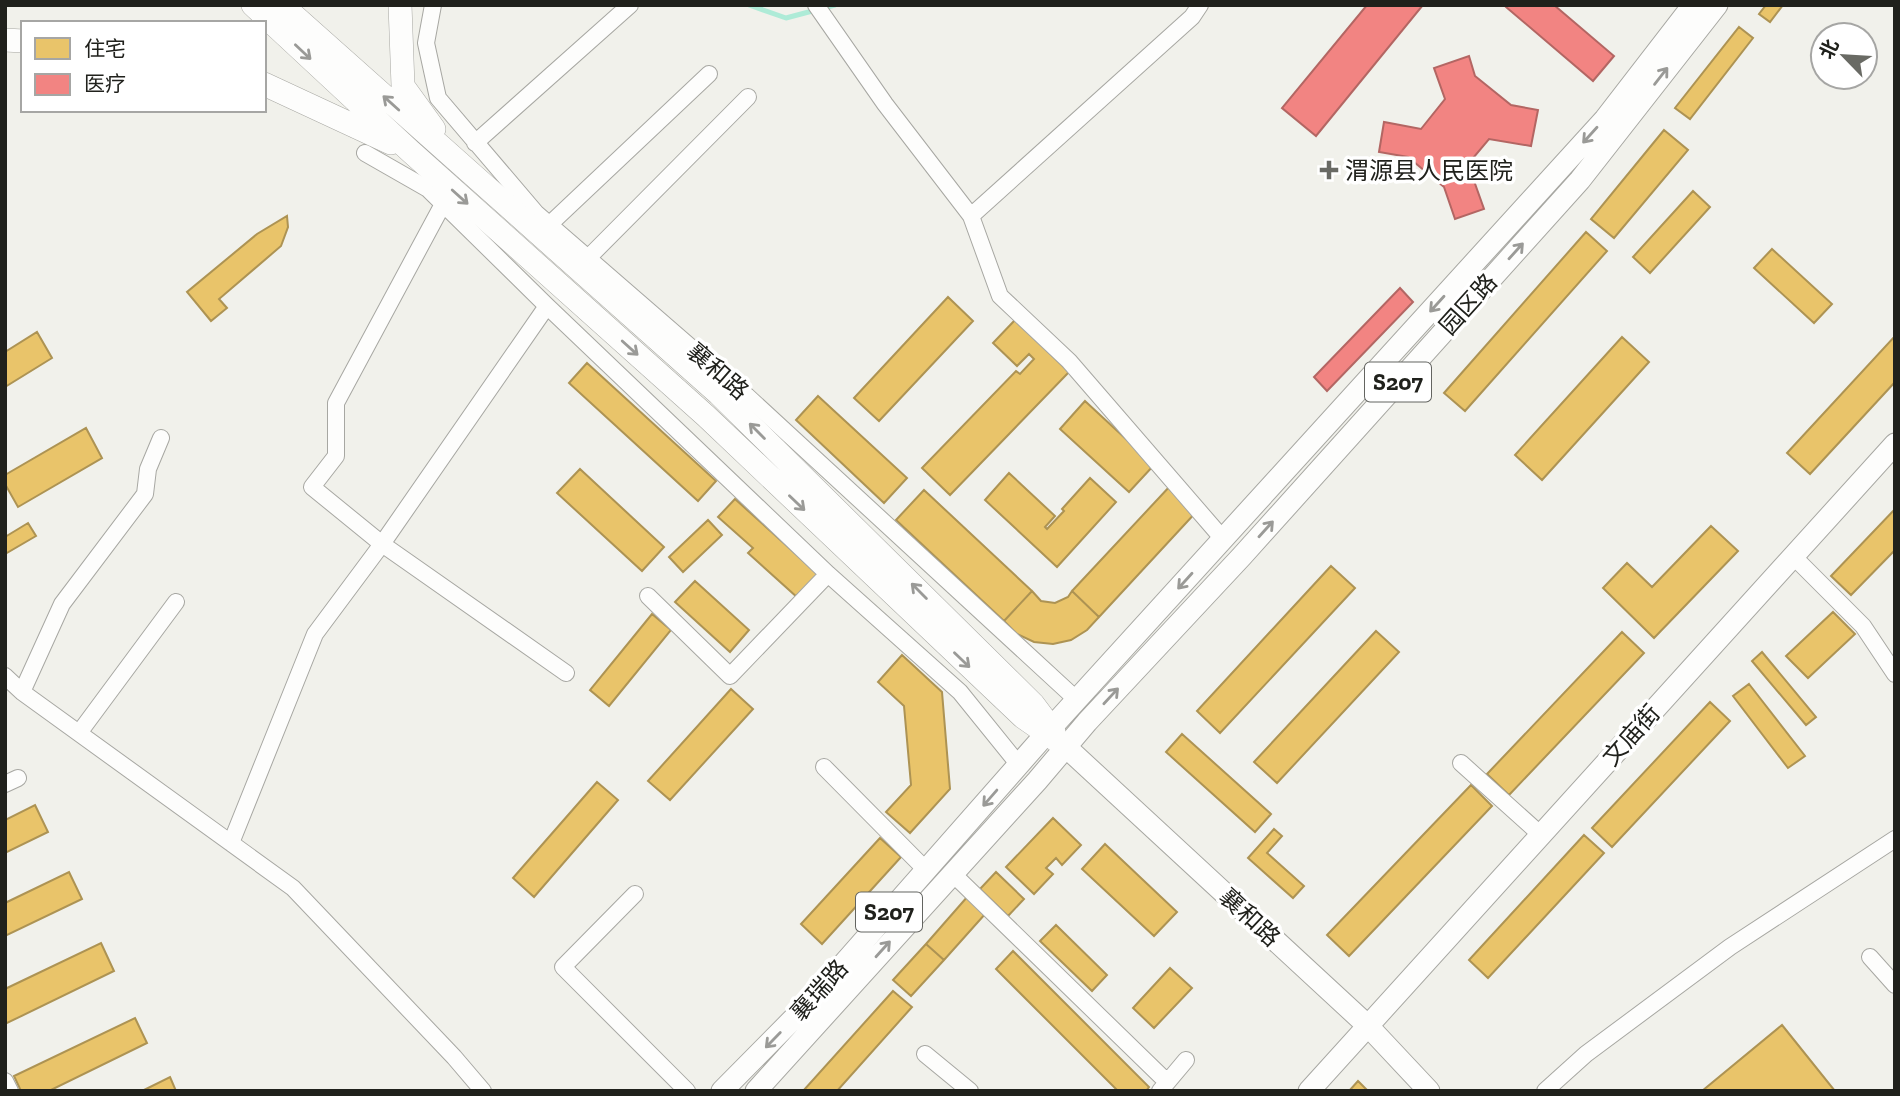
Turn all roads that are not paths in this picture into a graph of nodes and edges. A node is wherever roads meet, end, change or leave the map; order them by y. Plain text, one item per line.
1 (253, 5) edge
2 (282, 5) edge
3 (400, 5) edge
4 (433, 5) edge
5 (630, 5) edge
6 (1200, 5) edge
7 (1693, 5) edge
8 (1717, 5) edge
9 (820, 12) edge
10 (709, 74) dead end
11 (266, 85) edge
12 (748, 97) dead end
13 (475, 143) junction
14 (410, 151) junction
15 (365, 153) dead end
16 (460, 165) junction
17 (443, 204) junction
18 (971, 216) junction
19 (550, 224) junction
20 (588, 258) junction
21 (547, 306) junction
22 (161, 438) dead end
23 (1895, 444) edge
24 (1223, 539) junction
25 (382, 544) junction
26 (1793, 556) junction
27 (828, 574) junction
28 (648, 596) dead end
29 (176, 602) dead end
30 (566, 673) dead end
31 (1895, 674) edge
32 (5, 676) edge
33 (22, 692) junction
34 (1077, 700) junction
35 (1051, 728) junction
36 (79, 733) junction
37 (1066, 747) junction
38 (1461, 763) dead end
39 (1019, 765) junction
40 (824, 767) dead end
41 (1541, 835) junction
42 (1895, 839) edge
43 (231, 843) junction
44 (926, 870) junction
45 (952, 873) junction
46 (635, 894) dead end
47 (1870, 957) dead end
48 (1895, 985) edge
49 (1368, 1026) junction
50 (925, 1054) dead end
51 (1186, 1060) dead end
52 (5, 1081) edge
53 (1164, 1086) edge
54 (9, 1091) edge
55 (483, 1091) edge
56 (687, 1091) edge
57 (722, 1091) edge
58 (756, 1091) edge
59 (970, 1091) edge
60 (1309, 1091) edge
61 (1429, 1091) edge
62 (1545, 1091) edge

1 -> 14 highway
16 -> 2 highway
3 - 16 highway
4 - 13 street, 襄和路
5 - 13 street
6 - 18 street
7 -> 24 main road, 园区路 / S207
37 -> 8 main road, 园区路 / S207
9 - 18 street
10 - 19 street
11 - 14 highway
12 - 20 street
13 - 19 street, 襄和路
14 -> 37 highway
15 - 17 street
35 -> 16 highway
17 - 21 street
17 - 25 street
18 - 24 street
19 - 20 street, 襄和路
20 - 34 street, 襄和路
21 - 25 street
21 - 27 street
22 - 33 street
23 - 26 main road, 文庙街
24 -> 34 main road, 园区路 / S207
25 - 30 street
25 - 43 street
26 - 31 street
26 - 41 main road, 文庙街
27 - 28 street
27 - 39 street
29 - 36 street
32 - 33 street
33 - 36 street
34 - 35 main road, 园区路 / S207
35 - 37 highway
35 - 39 main road, 襄瑞路 / S207
36 - 43 street
37 - 45 main road, 襄瑞路 / S207
37 - 49 main road, 襄和路
38 - 41 street
39 -> 44 main road, 襄瑞路 / S207
40 - 44 street
41 - 49 main road, 文庙街
42 - 62 street
43 - 55 street
44 -> 57 main road, 襄瑞路 / S207
45 - 53 street
58 -> 45 main road, 襄瑞路 / S207
46 - 56 street
47 - 48 street
49 - 60 main road, 文庙街
49 - 61 main road, 襄和路
50 - 59 street
51 - 53 street
52 - 54 street

